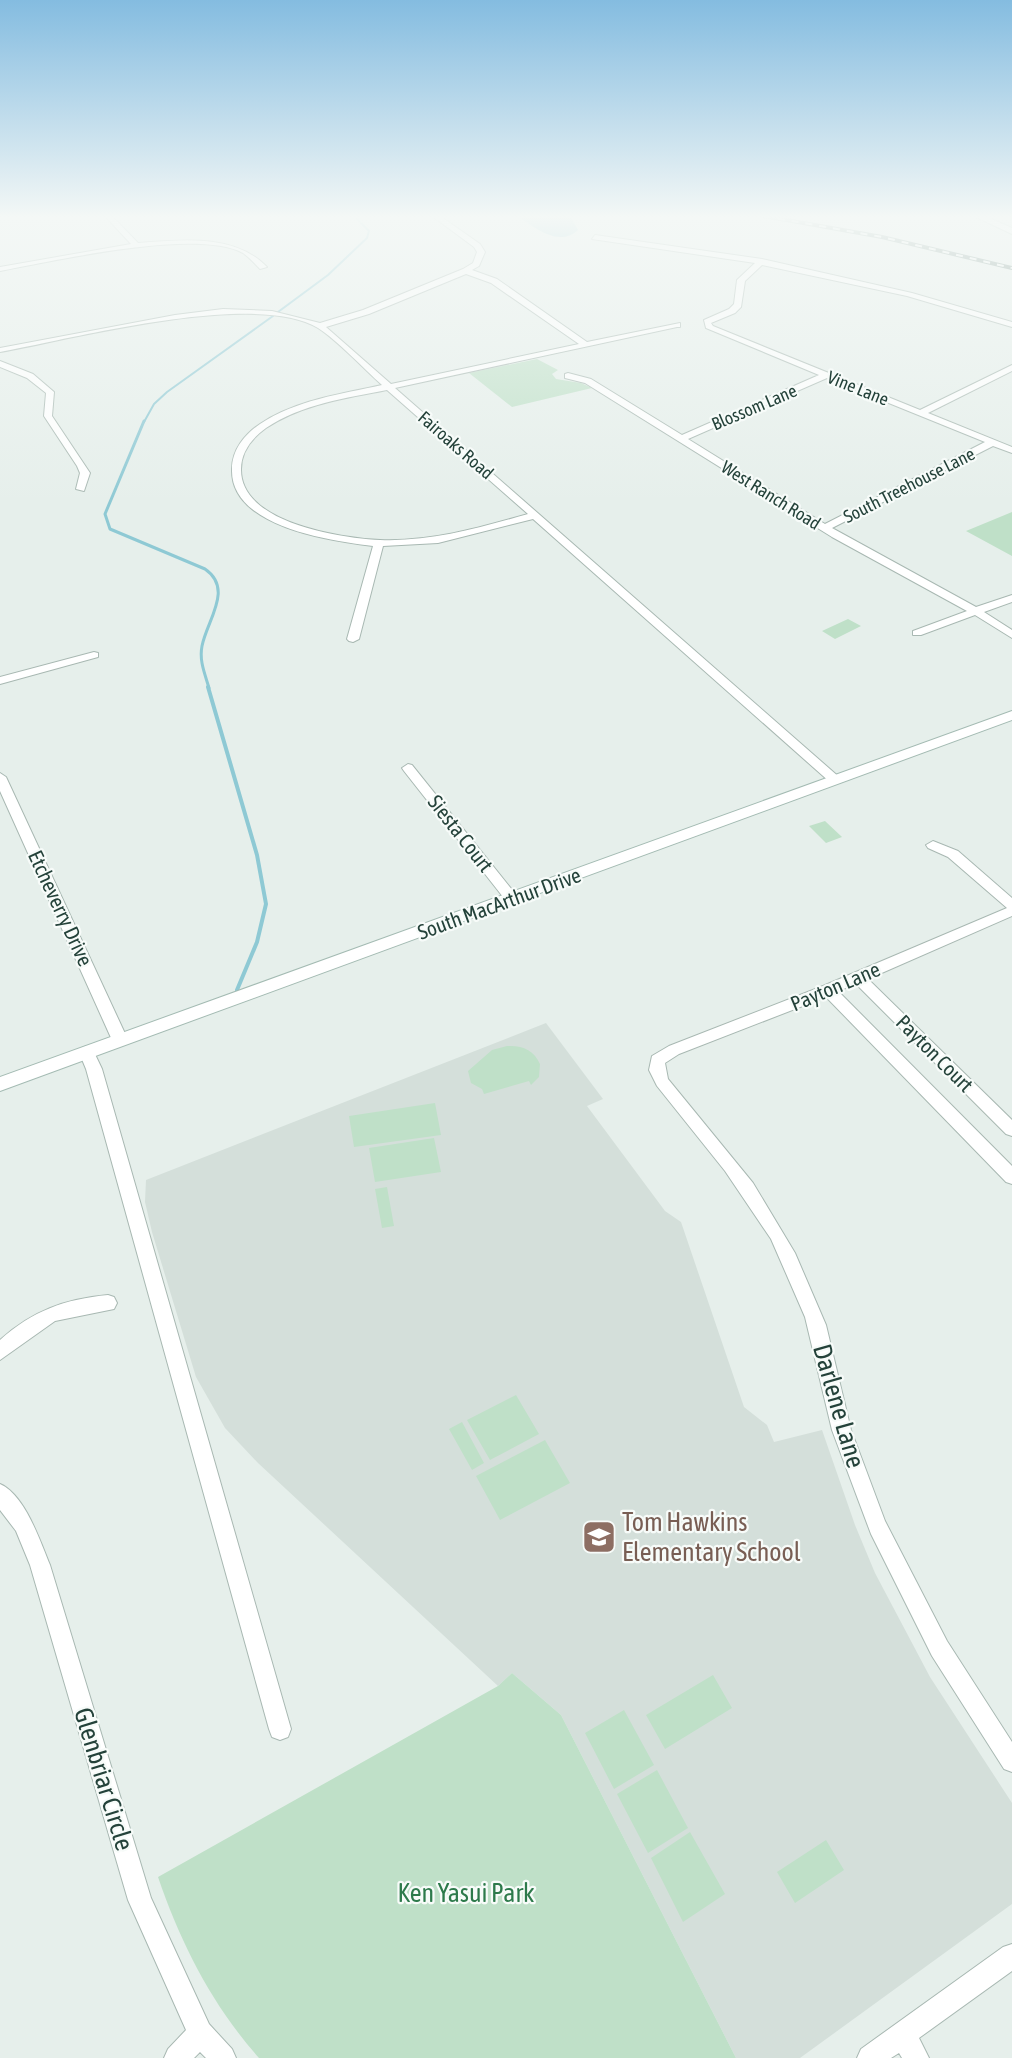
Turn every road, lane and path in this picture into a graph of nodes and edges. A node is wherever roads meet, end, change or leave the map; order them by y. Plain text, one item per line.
1 (212, 312) edge
2 (269, 312) edge
3 (366, 312) edge
4 (539, 312) edge
5 (730, 312) edge
6 (968, 312) edge
7 (677, 325) dead end
8 (1012, 325) edge
9 (320, 326) junction
10 (586, 345) junction
11 (0, 350) edge
12 (0, 364) edge
13 (1012, 368) edge
14 (827, 375) junction
15 (568, 376) dead end
16 (390, 386) junction
17 (920, 412) junction
18 (681, 439) junction
19 (993, 442) junction
20 (1012, 450) edge
21 (81, 489) dead end
22 (536, 515) junction
23 (825, 528) junction
24 (379, 543) junction
25 (1012, 598) edge
26 (975, 612) junction
27 (917, 633) dead end
28 (1008, 637) edge
29 (353, 639) dead end
30 (94, 655) dead end
31 (0, 681) edge
32 (1004, 717) edge
33 (408, 768) dead end
34 (0, 777) edge
35 (835, 780) junction
36 (933, 845) dead end
37 (512, 899) junction
38 (1012, 905) edge
39 (1012, 911) edge
40 (858, 977) junction
41 (828, 990) junction
42 (120, 1040) junction
43 (87, 1052) junction
44 (657, 1060) joint
45 (0, 1084) edge
46 (1012, 1130) edge
47 (1012, 1177) edge
48 (108, 1303) dead end
49 (0, 1352) edge
50 (0, 1494) edge
51 (280, 1729) dead end
52 (1012, 1761) edge
53 (1012, 1956) edge
54 (200, 2033) junction
55 (902, 2034) junction
56 (177, 2058) edge
57 (223, 2058) edge
58 (870, 2058) edge
59 (916, 2058) edge

1 - 11 street, Fairoaks Road
2 - 9 street, Fairoaks Road
3 - 9 street
4 - 10 street
5 - 14 street, Vine Lane
6 - 8 street
7 - 10 street
9 - 16 street, Fairoaks Road
10 - 16 street
12 - 21 street
13 - 17 street
14 - 17 street, Vine Lane
14 - 18 street, Blossom Lane
15 - 18 street, West Ranch Road
16 - 22 street, Fairoaks Road
16 - 24 street
17 - 19 street, Vine Lane
18 - 23 street, West Ranch Road
19 - 20 street, Vine Lane
19 - 23 street, South Treehouse Lane
22 - 24 street
22 - 35 street, Fairoaks Road
23 - 26 street, West Ranch Road
24 - 29 street
25 - 26 street
26 - 27 street
26 - 28 street, West Ranch Road
30 - 31 street
32 - 35 street, South MacArthur Drive
33 - 37 street, Siesta Court
34 - 42 street, Etcheverry Drive
35 - 37 street, South MacArthur Drive
36 - 38 street
37 - 42 street, South MacArthur Drive
39 - 40 street, Payton Lane
40 - 41 street, Payton Lane
40 - 46 street, Payton Court
41 - 44 street, Payton Lane
41 - 47 street
42 - 43 street, South MacArthur Drive
43 - 45 street, South MacArthur Drive
43 - 51 street
44 - 52 street, Darlene Lane
48 - 49 street
50 - 54 street, Glenbriar Circle
53 - 55 street
54 - 56 street
54 - 57 street, Glenbriar Circle
55 - 58 street
55 - 59 street

